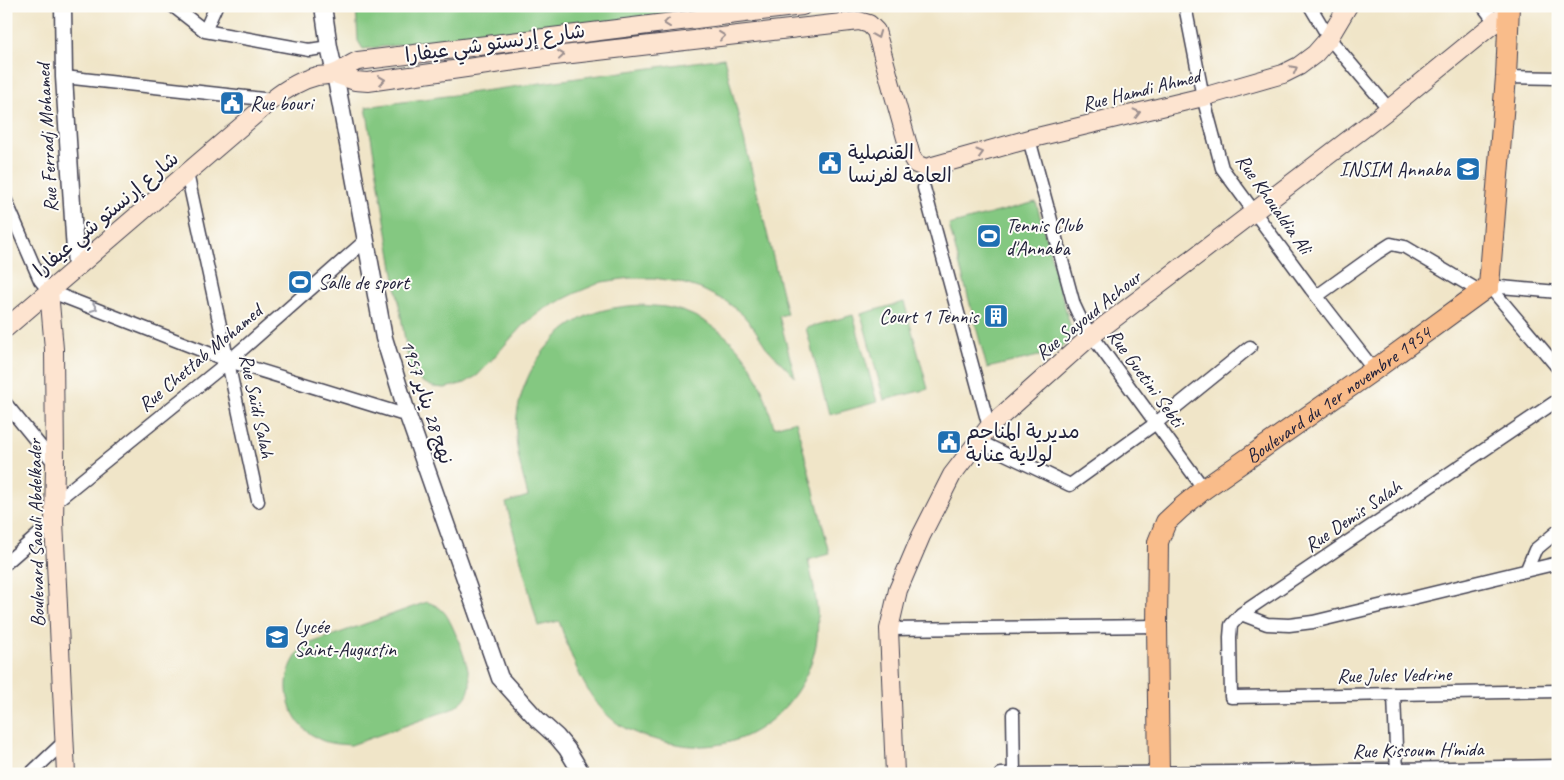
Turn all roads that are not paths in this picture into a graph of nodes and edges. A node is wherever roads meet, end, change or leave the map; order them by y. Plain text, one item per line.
1 (63, 6) edge
2 (172, 6) edge
3 (216, 6) edge
4 (323, 6) edge
5 (802, 6) edge
6 (1185, 6) edge
7 (1310, 6) edge
8 (1348, 6) edge
9 (1483, 6) edge
10 (1504, 13) edge
11 (205, 31) junction
12 (1329, 38) junction
13 (534, 39) junction
14 (329, 48) junction
15 (537, 58) junction
16 (335, 74) junction
17 (64, 77) junction
18 (1506, 78) junction
19 (1558, 78) edge
20 (1203, 96) junction
21 (272, 100) junction
22 (1389, 109) junction
23 (1029, 139) junction
24 (916, 164) joint
25 (187, 173) junction
26 (924, 188) dead end
27 (6, 201) edge
28 (1255, 212) junction
29 (366, 240) junction
30 (76, 267) junction
31 (1485, 289) junction
32 (49, 291) junction
33 (1558, 292) edge
34 (1317, 296) junction
35 (6, 328) edge
36 (1092, 336) junction
37 (1250, 346) dead end
38 (229, 360) junction
39 (1558, 368) edge
40 (1374, 370) junction
41 (1558, 400) edge
42 (6, 404) edge
43 (408, 416) junction
44 (1156, 423) junction
45 (989, 427) junction
46 (978, 441) junction
47 (56, 464) junction
48 (1204, 489) junction
49 (55, 502) junction
50 (258, 502) dead end
51 (54, 521) junction
52 (1558, 531) edge
53 (1558, 562) edge
54 (6, 563) edge
55 (1527, 569) junction
56 (1241, 614) junction
57 (1157, 626) junction
58 (890, 628) junction
59 (1558, 691) edge
60 (1394, 694) junction
61 (1231, 697) joint
62 (1013, 714) dead end
63 (65, 741) junction
64 (1558, 766) edge
65 (1397, 771) edge
66 (1158, 773) edge
67 (1282, 773) edge
68 (30, 774) edge
69 (66, 774) edge
70 (582, 774) edge
71 (895, 774) edge
72 (1001, 774) edge
73 (1014, 774) edge

1 - 17 street, Rue Ferradj Mohamed
2 - 11 street
3 - 11 street
4 - 14 street, نهج 28 يناير 1957
5 -> 13 main road, شارع إرنستو شي عيفارا
6 - 20 street, Rue Khoualdia Ali
7 - 12 street
8 - 12 main road, Rue Hamdi Ahmed
9 - 10 street
10 - 18 main road
10 - 22 main road, Rue Sayoud Achour
11 - 14 street
20 -> 12 main road, Rue Hamdi Ahmed
12 - 22 street
13 - 15 main road
13 - 16 main road, شارع إرنستو شي عيفارا
14 - 16 street, نهج 28 يناير 1957
16 -> 15 main road, شارع إرنستو شي عيفارا
15 -> 24 main road, شارع إرنستو شي عيفارا
16 - 21 main road, شارع إرنستو شي عيفارا
16 - 29 street, نهج 28 يناير 1957
17 - 21 street
17 - 30 street, Rue Ferradj Mohamed
18 - 19 street
18 - 31 main road
23 -> 20 main road, Rue Hamdi Ahmed
20 - 28 street, Rue Khoualdia Ali
21 - 25 main road, شارع إرنستو شي عيفارا
22 - 28 main road, Rue Sayoud Achour
24 -> 23 main road, Rue Hamdi Ahmed
23 - 36 street, Rue Guetini Sebti
25 - 30 main road, شارع إرنستو شي عيفارا
25 - 38 street, Rue Saïdi Salah
26 - 45 street
27 - 32 street
28 - 34 street, Rue Khoualdia Ali
28 - 36 main road, Rue Sayoud Achour
29 - 38 street, Rue Chettab Mohamed
29 - 43 street, نهج 28 يناير 1957
30 - 32 main road, شارع إرنستو شي عيفارا
31 - 33 street
31 - 34 street
31 - 39 street
31 - 40 main road, Boulevard du 1er novembre 1954
32 - 35 main road, شارع إرنستو شي عيفارا
32 -> 38 street
32 - 47 main road, Boulevard Saouli Abdelkader
34 - 40 street, Rue Khoualdia Ali
36 - 44 street, Rue Guetini Sebti
36 - 45 main road, Rue Sayoud Achour
37 - 44 street
38 - 43 street
38 - 49 street, Rue Chettab Mohamed
38 - 50 street, Rue Saïdi Salah
40 - 48 main road, Boulevard du 1er novembre 1954
41 - 56 street, Rue Demis Salah
42 - 47 street
43 - 70 street, نهج 28 يناير 1957
44 - 46 street
44 - 48 street, Rue Guetini Sebti
45 - 46 main road, Rue Sayoud Achour
46 - 58 main road, Rue Sayoud Achour
47 - 49 main road, Boulevard Saouli Abdelkader
48 - 57 main road, Boulevard du 1er novembre 1954
49 - 51 main road, Boulevard Saouli Abdelkader
51 - 54 street
51 - 63 main road, Boulevard Saouli Abdelkader
52 - 55 street
53 - 55 street
55 - 56 street
56 - 61 street, Rue Demis Salah
57 - 58 street
57 - 66 main road, Boulevard du 1er novembre 1954
58 - 71 main road, Rue Sayoud Achour
59 - 60 street, Rue Jules Vedrine
60 - 61 street, Rue Jules Vedrine
60 - 65 street
62 - 73 street
63 - 68 street
63 - 69 main road, Boulevard Saouli Abdelkader
64 - 65 street, Rue Kissoum H'mida
65 - 67 street, Rue Kissoum H'mida
66 - 67 street, Rue Kissoum H'mida
66 - 73 street, Rue Kissoum H'mida
72 - 73 street, Rue Kissoum H'mida

